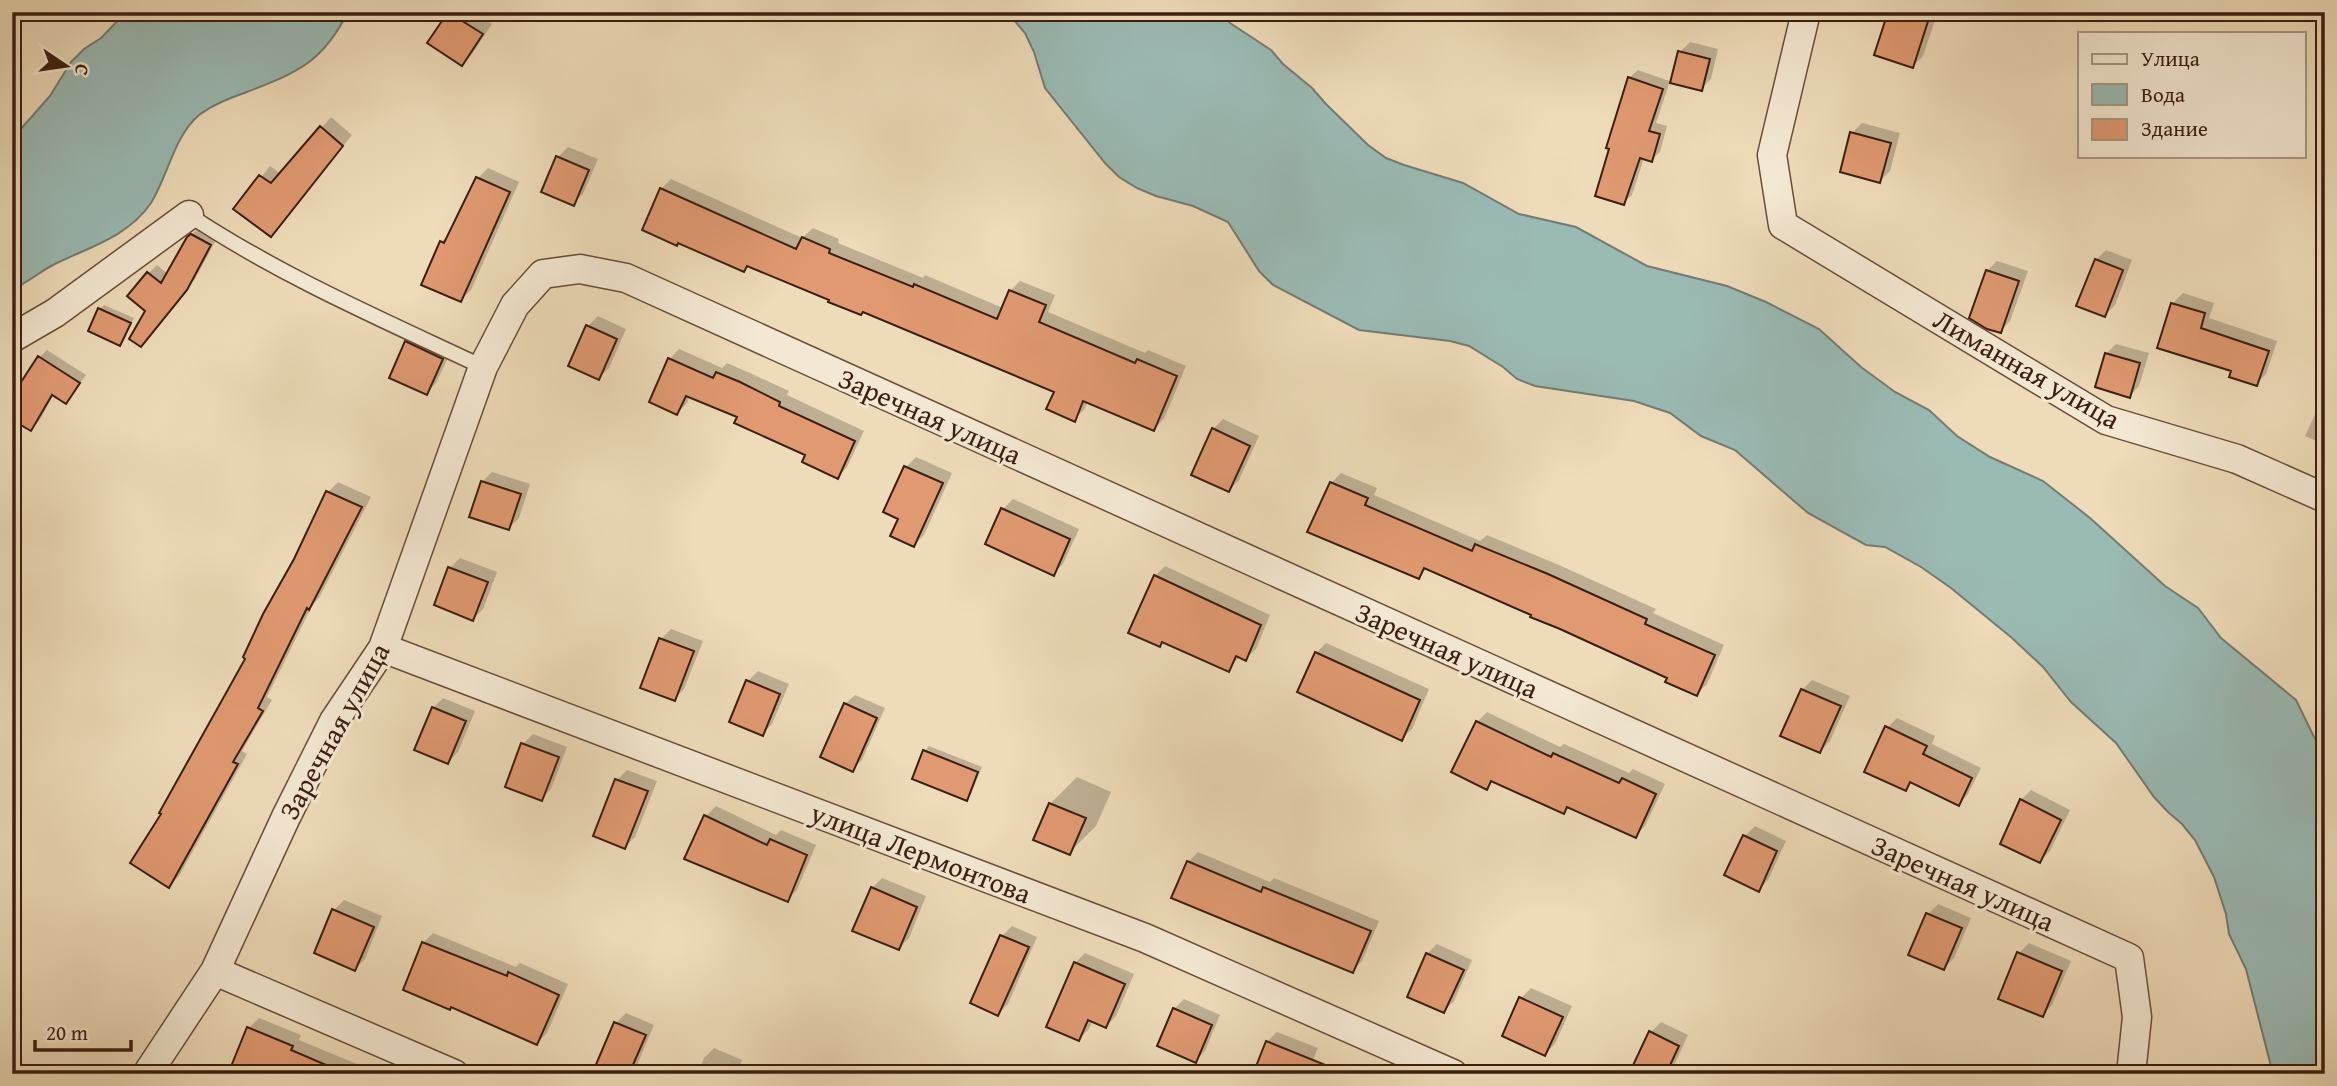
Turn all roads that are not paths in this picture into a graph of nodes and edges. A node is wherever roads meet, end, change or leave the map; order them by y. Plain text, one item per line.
1 (1806, 12) edge
2 (189, 215) joint
3 (12, 338) edge
4 (482, 367) junction
5 (2325, 498) edge
6 (383, 648) junction
7 (215, 971) junction
8 (147, 1074) edge
9 (454, 1074) edge
10 (1453, 1074) edge
11 (2131, 1074) edge

1 - 5 street, Лиманная улица
2 - 3 street
2 - 4 lane
4 - 6 street, Заречная улица
4 - 11 street, Заречная улица
6 - 7 street, Заречная улица
6 - 10 street, улица Лермонтова
7 - 8 street, Заречная улица
7 - 9 street

